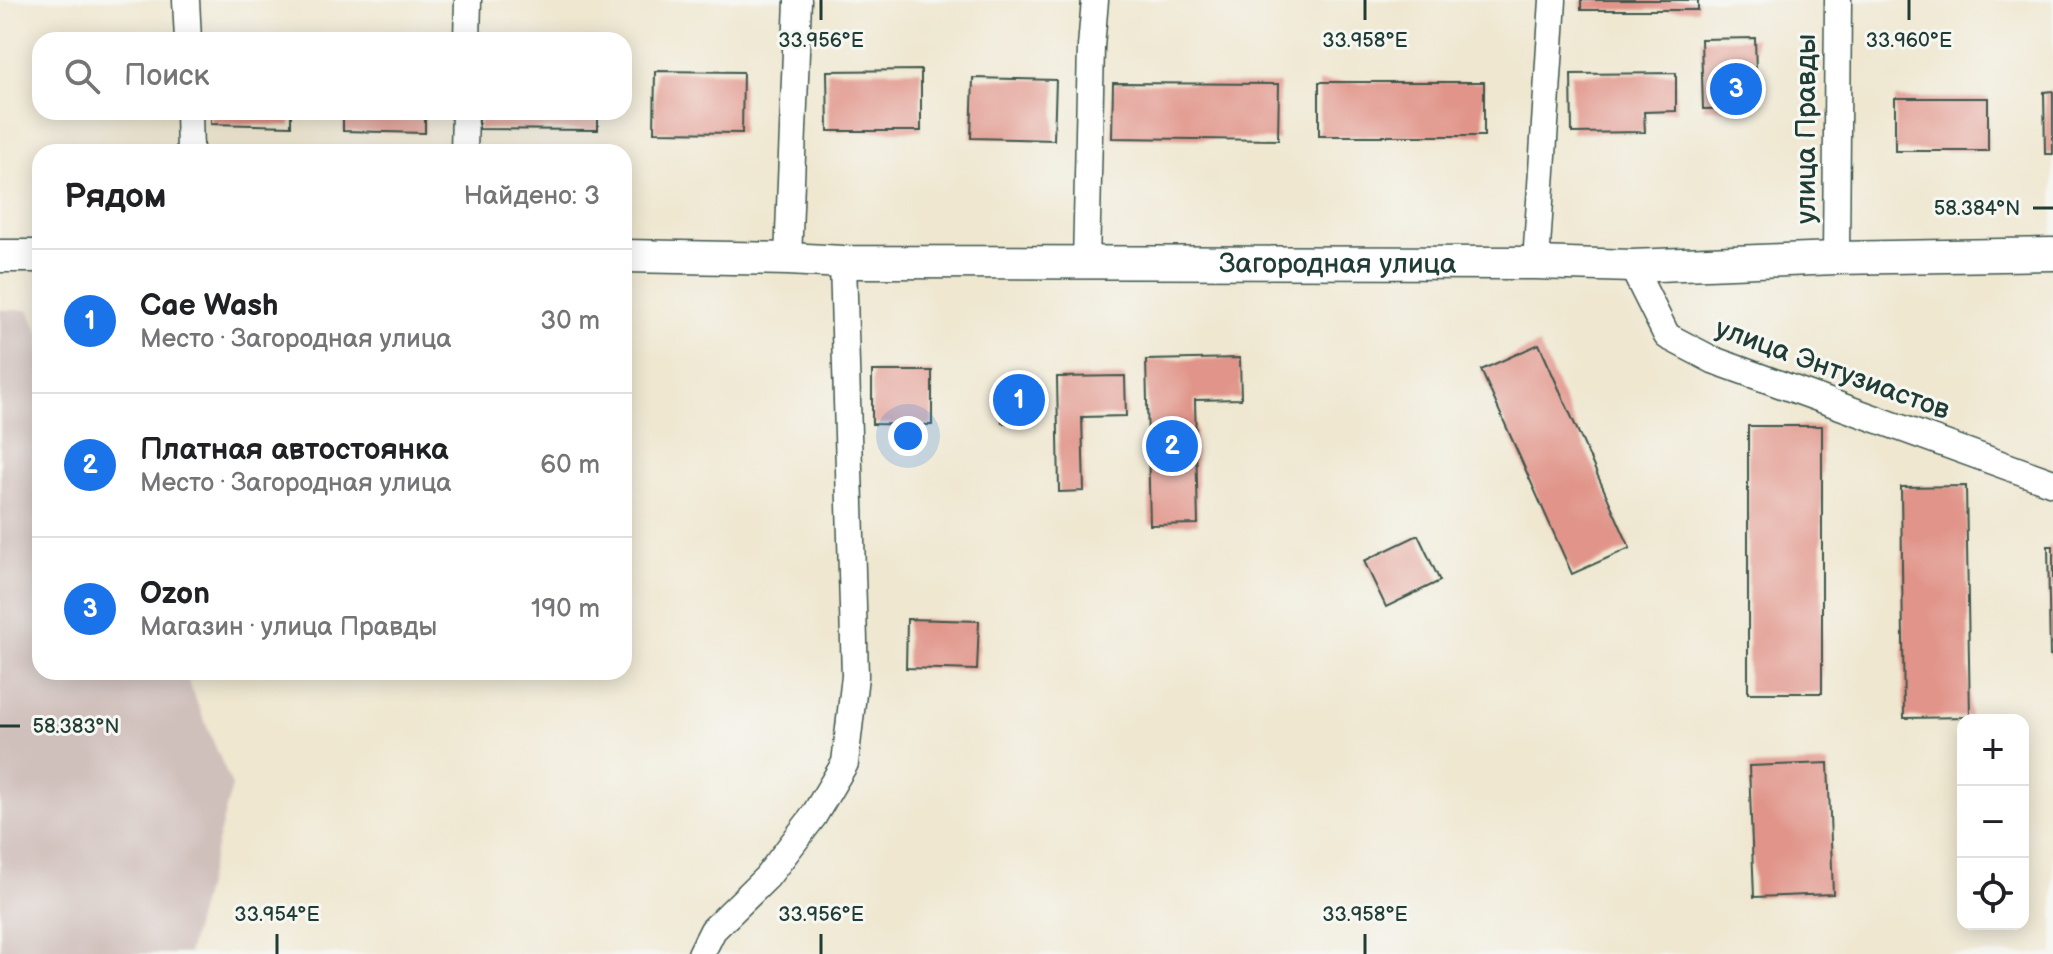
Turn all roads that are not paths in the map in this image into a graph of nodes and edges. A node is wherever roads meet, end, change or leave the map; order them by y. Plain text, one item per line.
1 (186, 0) edge
2 (468, 0) edge
3 (798, 0) edge
4 (1095, 0) edge
5 (1553, 0) edge
6 (1838, 0) edge
7 (188, 32) edge
8 (467, 32) edge
9 (189, 120) edge
10 (465, 120) edge
11 (190, 144) edge
12 (464, 144) edge
13 (2053, 254) edge
14 (0, 256) edge
15 (32, 256) edge
16 (632, 256) edge
17 (1836, 258) junction
18 (788, 259) junction
19 (843, 262) junction
20 (1086, 263) junction
21 (1536, 263) junction
22 (1632, 266) junction
23 (2053, 483) edge
24 (701, 954) edge

1 - 7 street
2 - 8 street
3 - 18 street
4 - 20 street
5 - 21 street
6 - 17 street, улица Правды
9 - 11 street
10 - 12 street
13 - 17 street, Загородная улица
14 - 15 street
16 - 18 street, Загородная улица
17 - 22 street, Загородная улица
18 - 19 street, Загородная улица
19 - 20 street, Загородная улица
19 - 24 street
20 - 21 street, Загородная улица
21 - 22 street, Загородная улица
22 - 23 street, улица Энтузиастов

